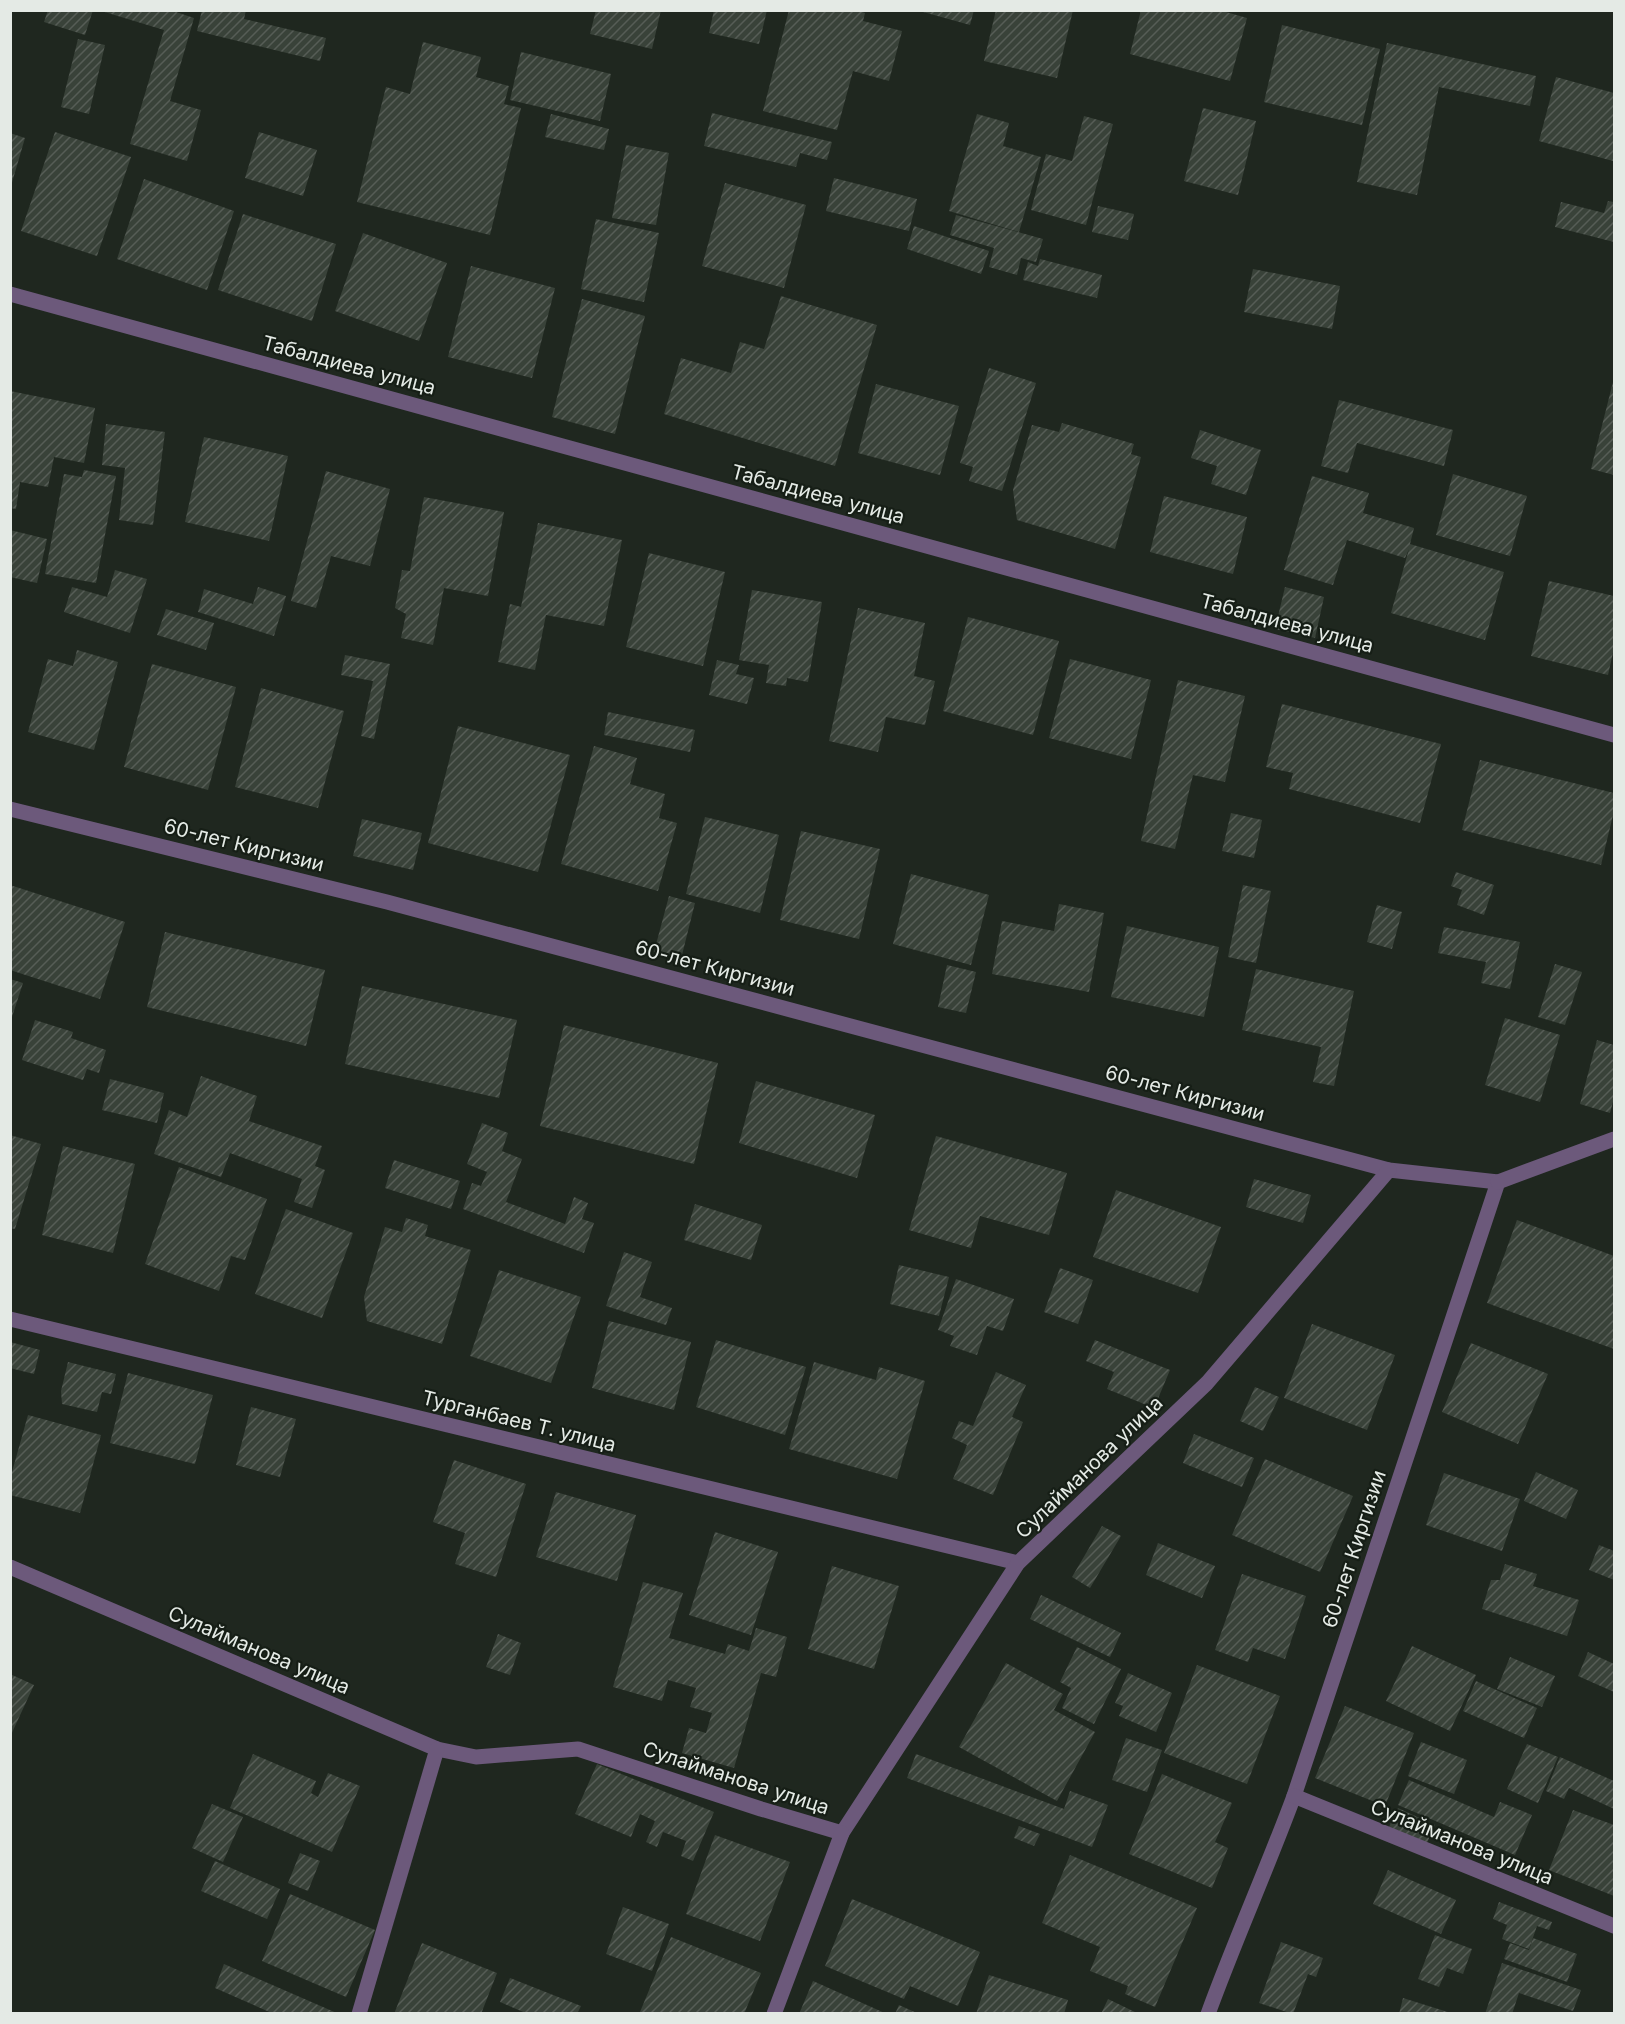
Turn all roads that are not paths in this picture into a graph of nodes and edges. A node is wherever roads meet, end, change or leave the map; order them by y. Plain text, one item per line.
1 (10, 294) edge
2 (1614, 735) edge
3 (10, 809) edge
4 (1614, 1139) edge
5 (1389, 1170) junction
6 (1498, 1182) junction
7 (10, 1319) edge
8 (1018, 1563) junction
9 (10, 1567) edge
10 (437, 1749) junction
11 (1294, 1796) junction
12 (842, 1833) junction
13 (1614, 1926) edge
14 (359, 2013) edge
15 (774, 2013) edge
16 (1208, 2013) edge

1 - 2 street, Табалдиева улица
3 - 5 street, 60-лет Киргизии
4 - 6 street
5 - 6 street, 60-лет Киргизии
5 - 8 street, Сулайманова улица
6 - 11 street, 60-лет Киргизии
7 - 8 street, Турганбаев Т. улица
8 - 12 street, Сулайманова улица
9 - 10 street, Сулайманова улица
10 - 12 street, Сулайманова улица
10 - 14 street
11 - 13 street, Сулайманова улица
11 - 16 street, 60-лет Киргизии
12 - 15 street

